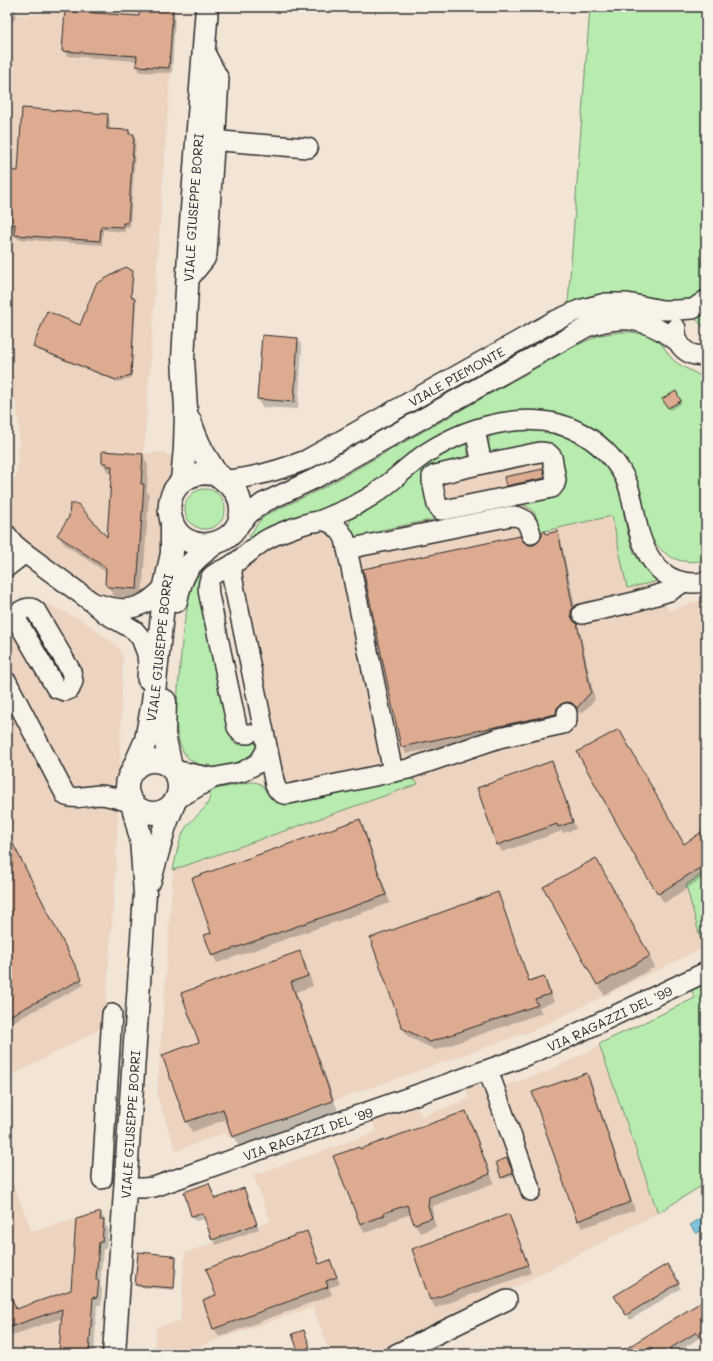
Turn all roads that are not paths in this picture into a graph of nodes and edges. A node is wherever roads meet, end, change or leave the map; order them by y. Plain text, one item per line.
1 (207, 7) edge
2 (204, 51) junction
3 (222, 141) junction
4 (308, 148) dead end
5 (188, 280) junction
6 (702, 306) edge
7 (678, 340) junction
8 (703, 358) edge
9 (186, 409) junction
10 (475, 430) junction
11 (482, 464) junction
12 (223, 478) junction
13 (182, 482) junction
14 (356, 506) junction
15 (316, 522) junction
16 (172, 523) junction
17 (234, 530) junction
18 (531, 534) dead end
19 (7, 535) edge
20 (643, 542) junction
21 (214, 544) junction
22 (346, 544) junction
23 (25, 553) junction
24 (7, 567) edge
25 (706, 570) edge
26 (233, 573) junction
27 (682, 582) junction
28 (706, 582) edge
29 (165, 586) junction
30 (92, 602) junction
31 (582, 614) dead end
32 (7, 682) edge
33 (567, 713) dead end
34 (149, 726) junction
35 (248, 734) dead end
36 (267, 748) junction
37 (172, 768) junction
38 (133, 769) junction
39 (242, 772) junction
40 (393, 772) junction
41 (213, 778) junction
42 (274, 780) junction
43 (176, 801) junction
44 (132, 803) junction
45 (145, 894) junction
46 (706, 972) edge
47 (112, 1014) dead end
48 (488, 1070) junction
49 (102, 1179) dead end
50 (125, 1188) junction
51 (531, 1191) dead end
52 (507, 1300) dead end
53 (114, 1354) edge
54 (396, 1354) edge

1 - 2 main road, VIALE GIUSEPPE BORRI
2 - 3 street
2 - 5 main road, VIALE GIUSEPPE BORRI
3 - 4 street
3 - 5 street
5 - 9 main road, VIALE GIUSEPPE BORRI
6 - 7 street
6 - 12 street, VIALE PIEMONTE
7 - 8 street, VIALE PIEMONTE
7 - 17 street, VIALE PIEMONTE
9 - 12 main road, VIALE GIUSEPPE BORRI
9 - 13 main road, VIALE GIUSEPPE BORRI
10 - 11 street
10 - 14 street
10 - 20 street
11 - 11 street
12 - 13 main road, VIALE GIUSEPPE BORRI
12 - 17 main road, VIALE GIUSEPPE BORRI
13 - 16 main road, VIALE GIUSEPPE BORRI
14 - 15 street
14 - 22 street
15 - 22 street
15 - 26 street
16 - 21 main road
16 - 29 main road, VIALE GIUSEPPE BORRI
17 - 21 main road, VIALE GIUSEPPE BORRI
18 - 22 street
19 - 23 street
20 - 25 street
20 - 27 street
21 - 37 main road, VIALE GIUSEPPE BORRI
22 - 40 street
23 - 24 street
23 - 30 street
26 - 35 street
26 - 36 street
27 - 28 street
27 - 31 street
29 - 30 street
29 - 34 main road, VIALE GIUSEPPE BORRI
30 - 34 street
32 - 44 street
33 - 40 street
34 - 38 main road, VIALE GIUSEPPE BORRI
36 - 39 street
36 - 42 street
37 - 38 main road
37 - 41 street
37 - 43 main road, VIALE GIUSEPPE BORRI
38 - 44 main road, VIALE GIUSEPPE BORRI
39 - 41 street
39 - 42 street
40 - 42 street
41 - 43 street
43 - 44 main road
43 - 45 main road, VIALE GIUSEPPE BORRI
44 - 45 main road, VIALE GIUSEPPE BORRI
45 - 50 main road, VIALE GIUSEPPE BORRI
46 - 48 street, VIA RAGAZZI DEL '99
47 - 49 street
48 - 50 street, VIA RAGAZZI DEL '99
48 - 51 street
50 - 53 main road, VIALE GIUSEPPE BORRI
52 - 54 street

